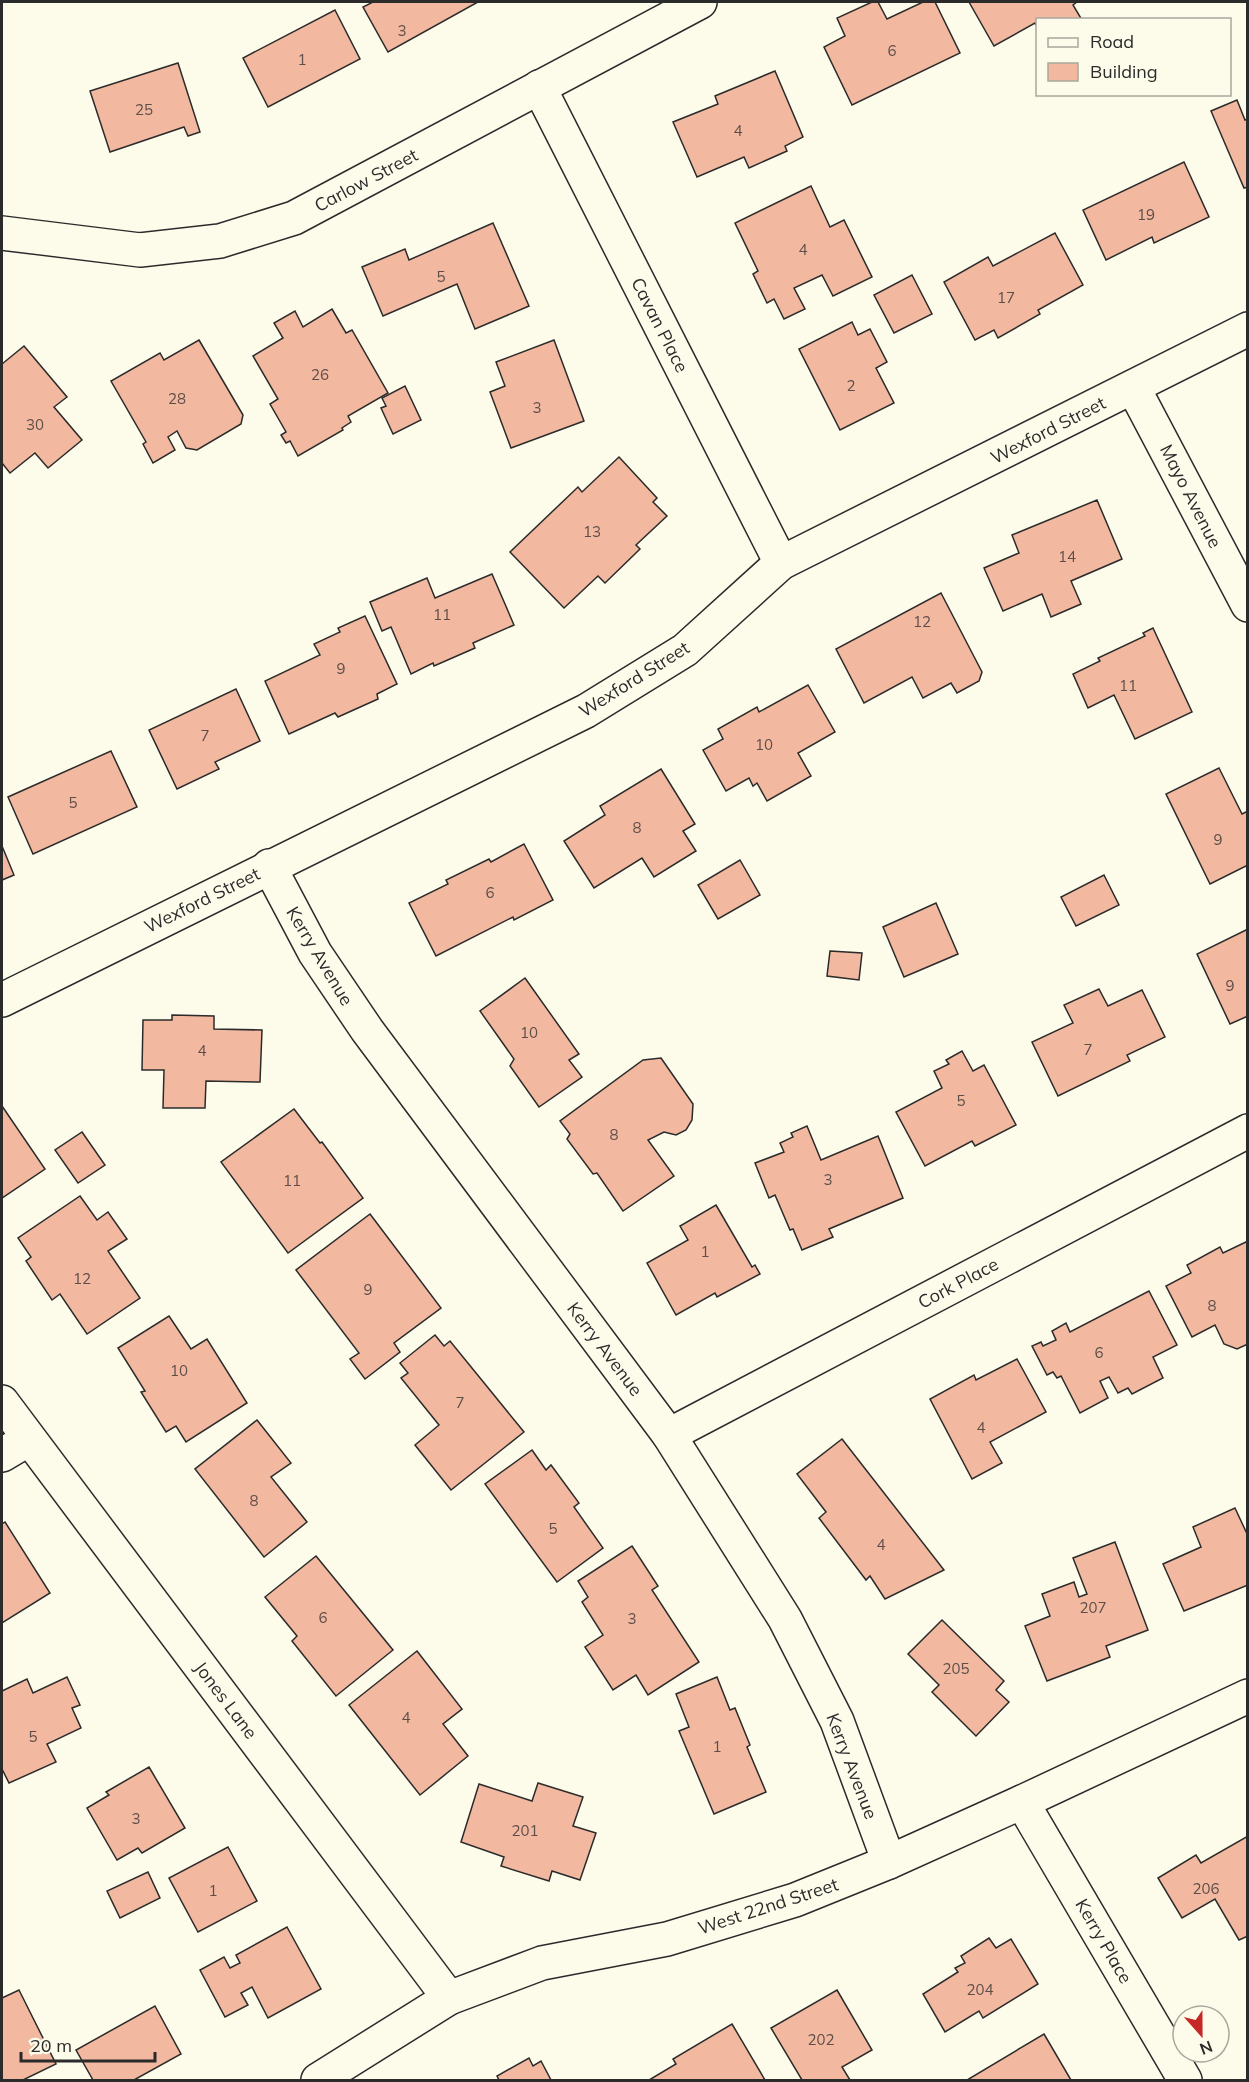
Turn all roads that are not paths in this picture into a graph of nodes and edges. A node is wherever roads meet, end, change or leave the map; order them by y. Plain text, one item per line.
1 (700, 2) edge
2 (539, 87) junction
3 (2, 233) edge
4 (1248, 329) edge
5 (1133, 387) junction
6 (782, 563) junction
7 (1248, 605) edge
8 (269, 866) junction
9 (2, 1000) edge
10 (1248, 1131) edge
11 (2, 1402) edge
12 (669, 1435) junction
13 (15, 1447) edge
14 (1248, 1696) edge
15 (1022, 1802) junction
16 (889, 1862) junction
17 (448, 1998) junction
18 (318, 2080) edge
19 (1185, 2080) edge

1 - 2 street, Carlow Street
2 - 3 street, Carlow Street
2 - 6 street, Cavan Place
4 - 5 street, Wexford Street
5 - 6 street, Wexford Street
5 - 7 street, Mayo Avenue
6 - 8 street, Wexford Street
8 - 9 street, Wexford Street
8 - 12 street, Kerry Avenue
10 - 12 street, Cork Place
11 - 13 street, Jones Lane
12 - 16 street, Kerry Avenue
13 - 17 street, Jones Lane
14 - 15 street, West 22nd Street
15 - 16 street, West 22nd Street
15 - 19 street, Kerry Place
16 - 17 street, West 22nd Street
17 - 18 street, West 22nd Street

